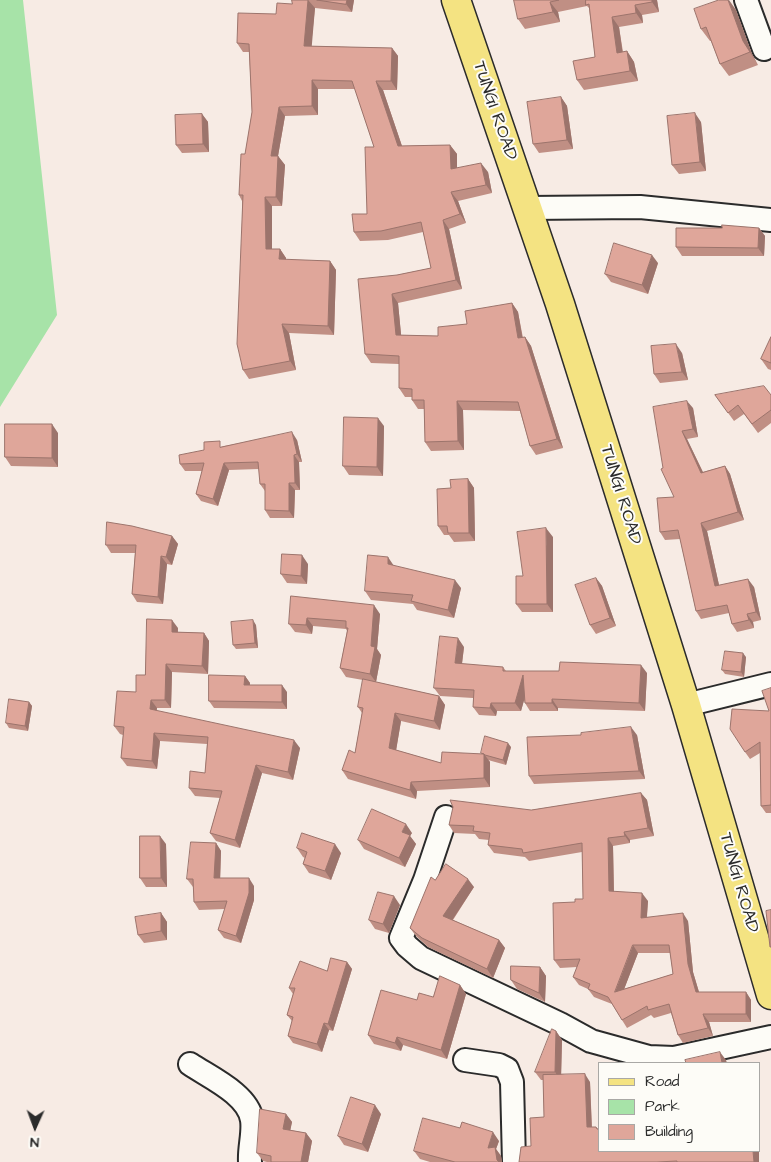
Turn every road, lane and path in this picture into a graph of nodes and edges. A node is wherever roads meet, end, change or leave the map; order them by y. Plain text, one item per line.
1 (456, 0) edge
2 (746, 0) edge
3 (764, 49) dead end
4 (527, 208) junction
5 (771, 220) edge
6 (771, 684) edge
7 (686, 705) junction
8 (446, 817) dead end
9 (771, 995) edge
10 (771, 1037) edge
11 (464, 1060) dead end
12 (190, 1064) dead end
13 (250, 1162) edge
14 (514, 1162) edge

1 - 4 main road, TUNGI ROAD
2 - 3 street
4 - 5 street
4 - 7 main road, TUNGI ROAD
6 - 7 street
7 - 9 main road, TUNGI ROAD
8 - 10 street
11 - 14 street
12 - 13 street

